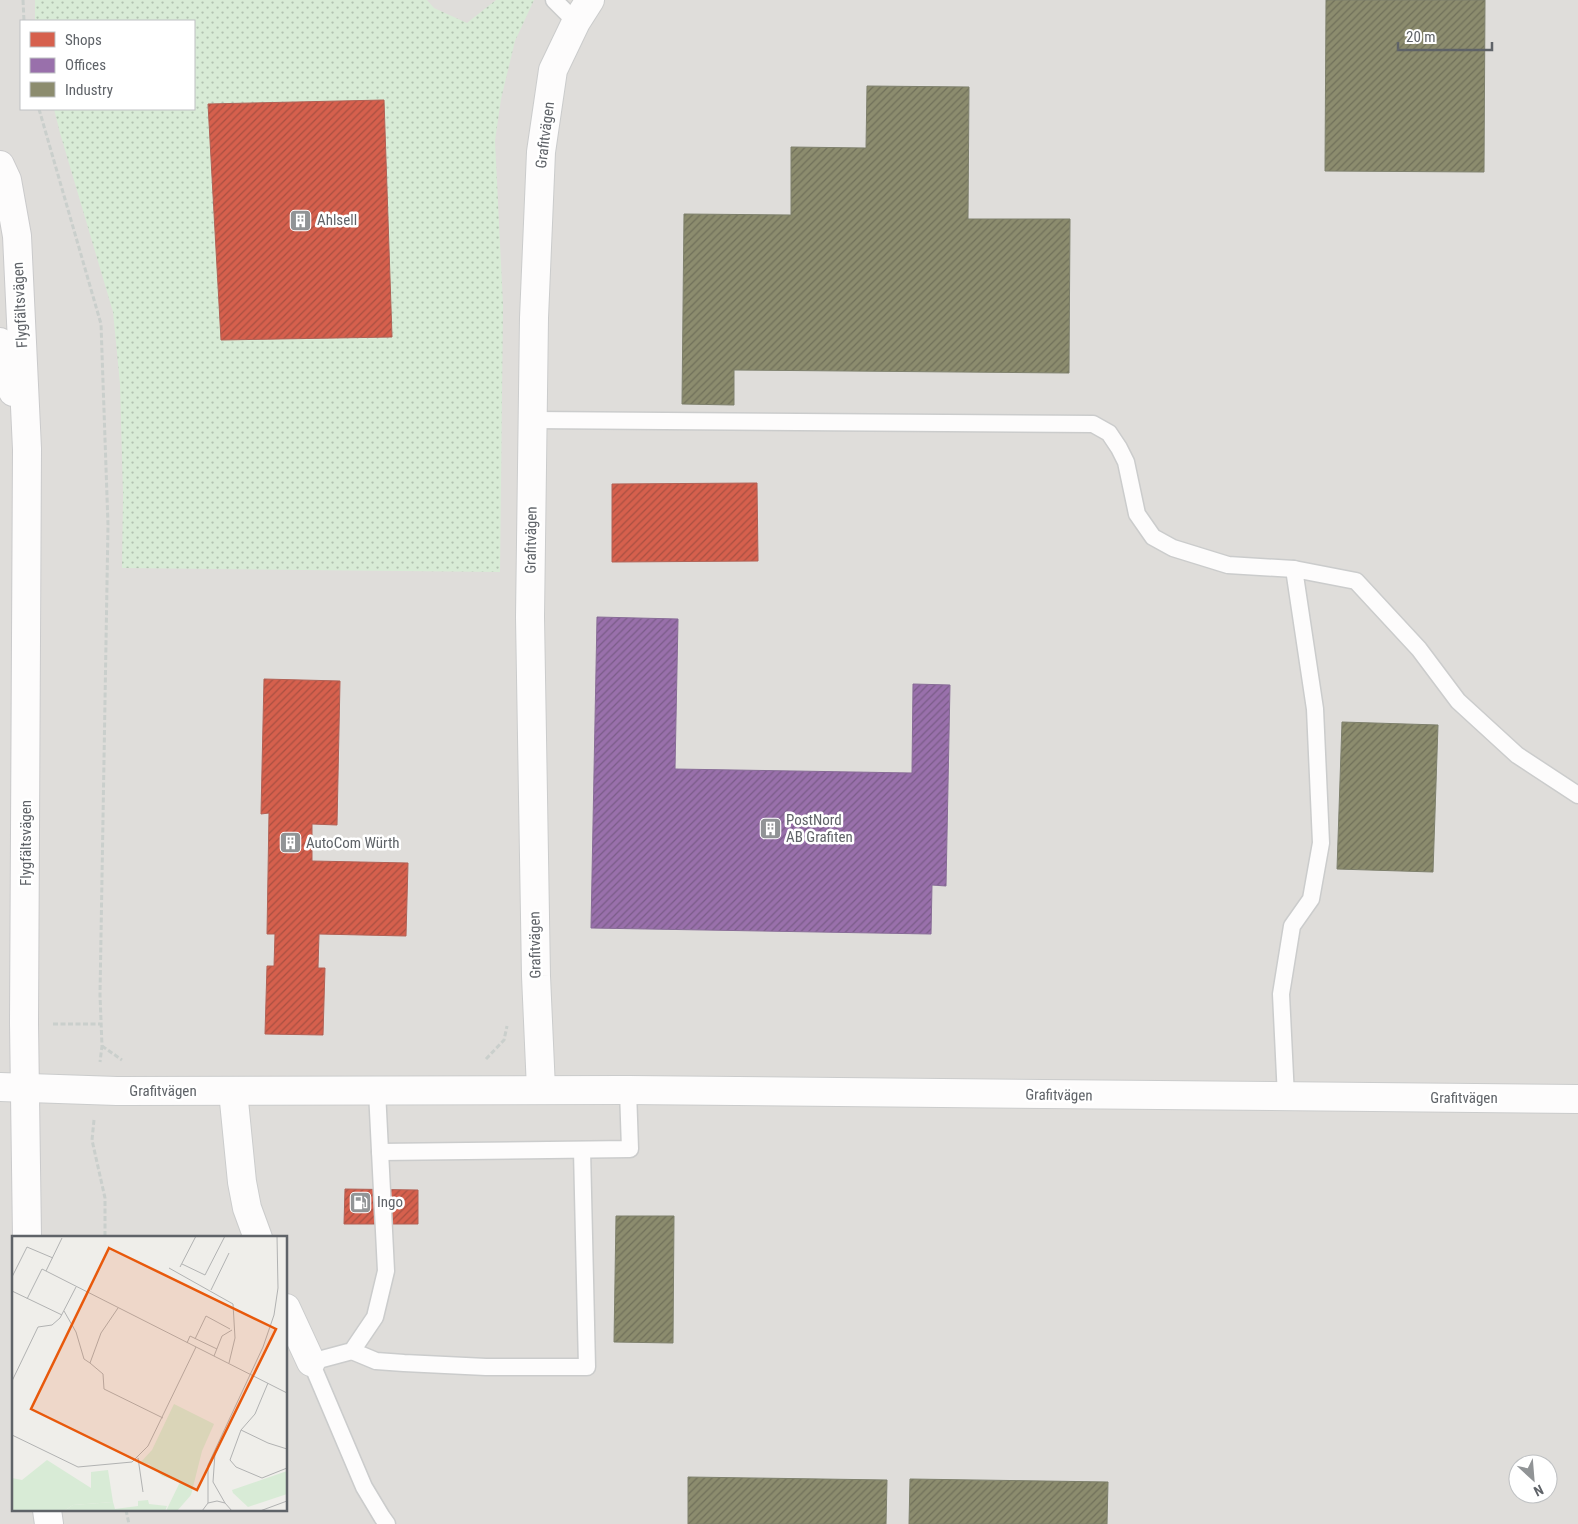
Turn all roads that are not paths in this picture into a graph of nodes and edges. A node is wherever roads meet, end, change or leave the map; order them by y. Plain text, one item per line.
1 (554, 0) edge
2 (583, 11) edge
3 (0, 165) edge
4 (0, 342) edge
5 (532, 420) junction
6 (27, 448) junction
7 (1294, 569) junction
8 (1578, 795) edge
9 (12, 1088) edge
10 (541, 1089) junction
11 (628, 1090) junction
12 (233, 1091) junction
13 (377, 1091) junction
14 (1286, 1097) junction
15 (1578, 1099) edge
16 (582, 1150) junction
17 (380, 1152) junction
18 (27, 1236) edge
19 (257, 1236) edge
20 (288, 1312) edge
21 (352, 1351) junction
22 (310, 1362) junction
23 (387, 1524) edge

1 - 2 lane
2 - 5 street, Grafitvägen
3 - 6 street, Flygfältsvägen
4 - 6 street, Flygfältsvägen
5 - 7 lane
5 - 10 street, Grafitvägen
6 - 9 street, Flygfältsvägen
7 - 8 lane
7 - 14 lane
9 - 12 street, Grafitvägen
9 - 18 street, Flygfältsvägen
10 - 11 street, Grafitvägen
10 - 13 street, Grafitvägen
11 - 14 street, Grafitvägen
11 - 16 lane
12 - 13 street, Grafitvägen
12 - 19 street
13 - 17 lane
14 - 15 street, Grafitvägen
16 - 17 lane
16 - 21 lane
17 - 21 lane
20 - 22 street
21 - 22 lane
22 - 23 lane

